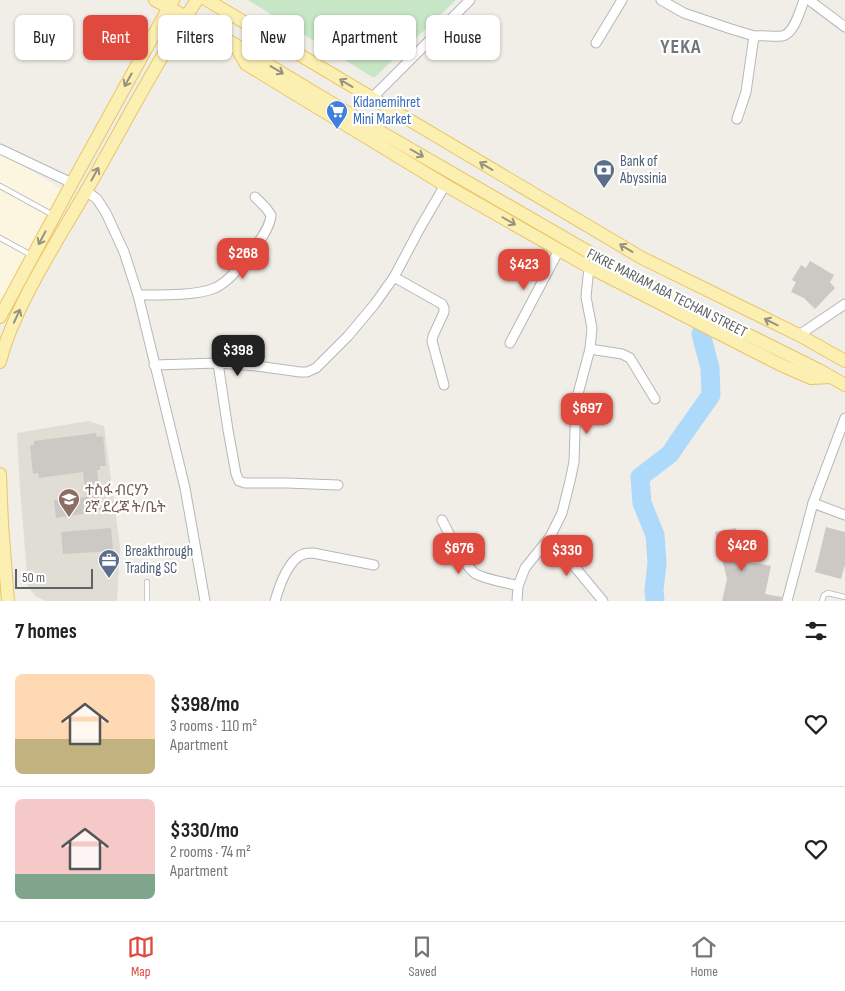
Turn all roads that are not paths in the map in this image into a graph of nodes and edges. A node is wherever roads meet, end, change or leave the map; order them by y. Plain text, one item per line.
1 (155, 0) edge
2 (197, 0) edge
3 (207, 0) edge
4 (470, 0) edge
5 (622, 0) edge
6 (661, 0) edge
7 (804, 0) edge
8 (809, 0) edge
9 (171, 4) edge
10 (184, 15) edge
11 (187, 15) edge
12 (845, 27) edge
13 (754, 36) junction
14 (232, 43) edge
15 (596, 43) dead end
16 (235, 45) junction
17 (161, 60) edge
18 (372, 98) junction
19 (737, 119) dead end
20 (0, 149) edge
21 (72, 183) junction
22 (445, 185) junction
23 (0, 186) edge
24 (86, 191) junction
25 (255, 197) dead end
26 (55, 215) junction
27 (0, 238) edge
28 (559, 250) junction
29 (33, 256) junction
30 (642, 258) junction
31 (589, 267) junction
32 (394, 277) junction
33 (632, 277) junction
34 (138, 295) junction
35 (845, 304) edge
36 (0, 317) edge
37 (799, 335) junction
38 (510, 343) dead end
39 (590, 349) junction
40 (845, 361) edge
41 (0, 362) edge
42 (218, 363) junction
43 (154, 364) junction
44 (831, 377) junction
45 (845, 384) edge
46 (444, 385) dead end
47 (655, 399) dead end
48 (845, 418) edge
49 (0, 474) edge
50 (0, 481) edge
51 (338, 485) dead end
52 (813, 502) junction
53 (845, 514) edge
54 (442, 520) dead end
55 (550, 537) junction
56 (374, 565) dead end
57 (147, 582) dead end
58 (518, 586) junction
59 (845, 597) edge
60 (8, 601) edge
61 (147, 601) edge
62 (205, 601) edge
63 (275, 601) edge
64 (516, 601) edge
65 (603, 601) edge
66 (787, 601) edge
67 (822, 601) edge

1 - 9 main road, FIKRE MARIAM ABA TECHAN STREET
2 - 11 main road
18 -> 3 main road, FIKRE MARIAM ABA TECHAN STREET
4 - 18 street
5 - 15 street
6 - 13 street
7 - 13 street
8 - 12 street
9 - 10 main road, FIKRE MARIAM ABA TECHAN STREET
9 -> 21 main road
13 - 19 street
14 - 16 main road, FIKRE MARIAM ABA TECHAN STREET
16 - 22 main road
16 -> 33 main road, FIKRE MARIAM ABA TECHAN STREET
24 -> 17 main road
30 -> 18 main road, FIKRE MARIAM ABA TECHAN STREET
20 - 21 street
21 - 26 main road
22 -> 28 main road
22 - 32 street
23 - 26 lane
24 - 34 street
41 -> 24 main road
25 - 34 street
26 -> 29 main road
27 - 29 lane
28 - 31 main road
28 - 38 street
29 - 36 main road
30 - 33 main road
37 -> 30 main road, FIKRE MARIAM ABA TECHAN STREET
31 - 39 street
31 - 44 main road
32 - 42 street
32 - 46 street
33 - 44 main road, FIKRE MARIAM ABA TECHAN STREET
34 - 43 street
35 - 37 street
37 - 40 main road, FIKRE MARIAM ABA TECHAN STREET
39 - 47 street
39 - 55 street
42 - 43 street
42 - 51 street
43 - 62 street
44 - 45 main road, FIKRE MARIAM ABA TECHAN STREET
48 - 52 street
49 - 50 main road
50 - 60 main road
52 - 53 street
52 - 66 street
54 - 58 street
55 - 58 street
55 - 65 street
56 - 63 street
57 - 61 lane
58 - 64 street
59 - 67 lane

